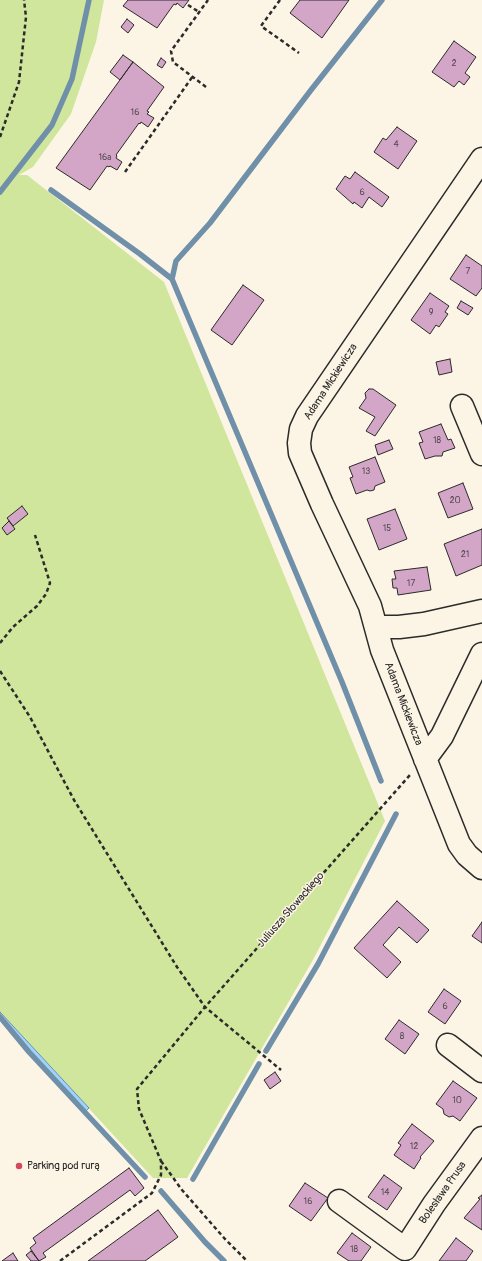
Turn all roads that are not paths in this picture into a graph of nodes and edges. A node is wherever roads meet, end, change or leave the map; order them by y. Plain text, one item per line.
1 (482, 159) edge
2 (462, 406) dead end
3 (482, 454) edge
4 (482, 611) edge
5 (376, 626) junction
6 (482, 654) edge
7 (425, 759) junction
8 (482, 868) edge
9 (448, 1045) dead end
10 (482, 1071) edge
11 (482, 1138) edge
12 (339, 1201) dead end

1 - 5 street, Adama Mickiewicza
2 - 3 street
4 - 5 street
5 - 7 street, Adama Mickiewicza
6 - 7 street
7 - 8 street
9 - 10 street
11 - 12 street, Bolesława Prusa

